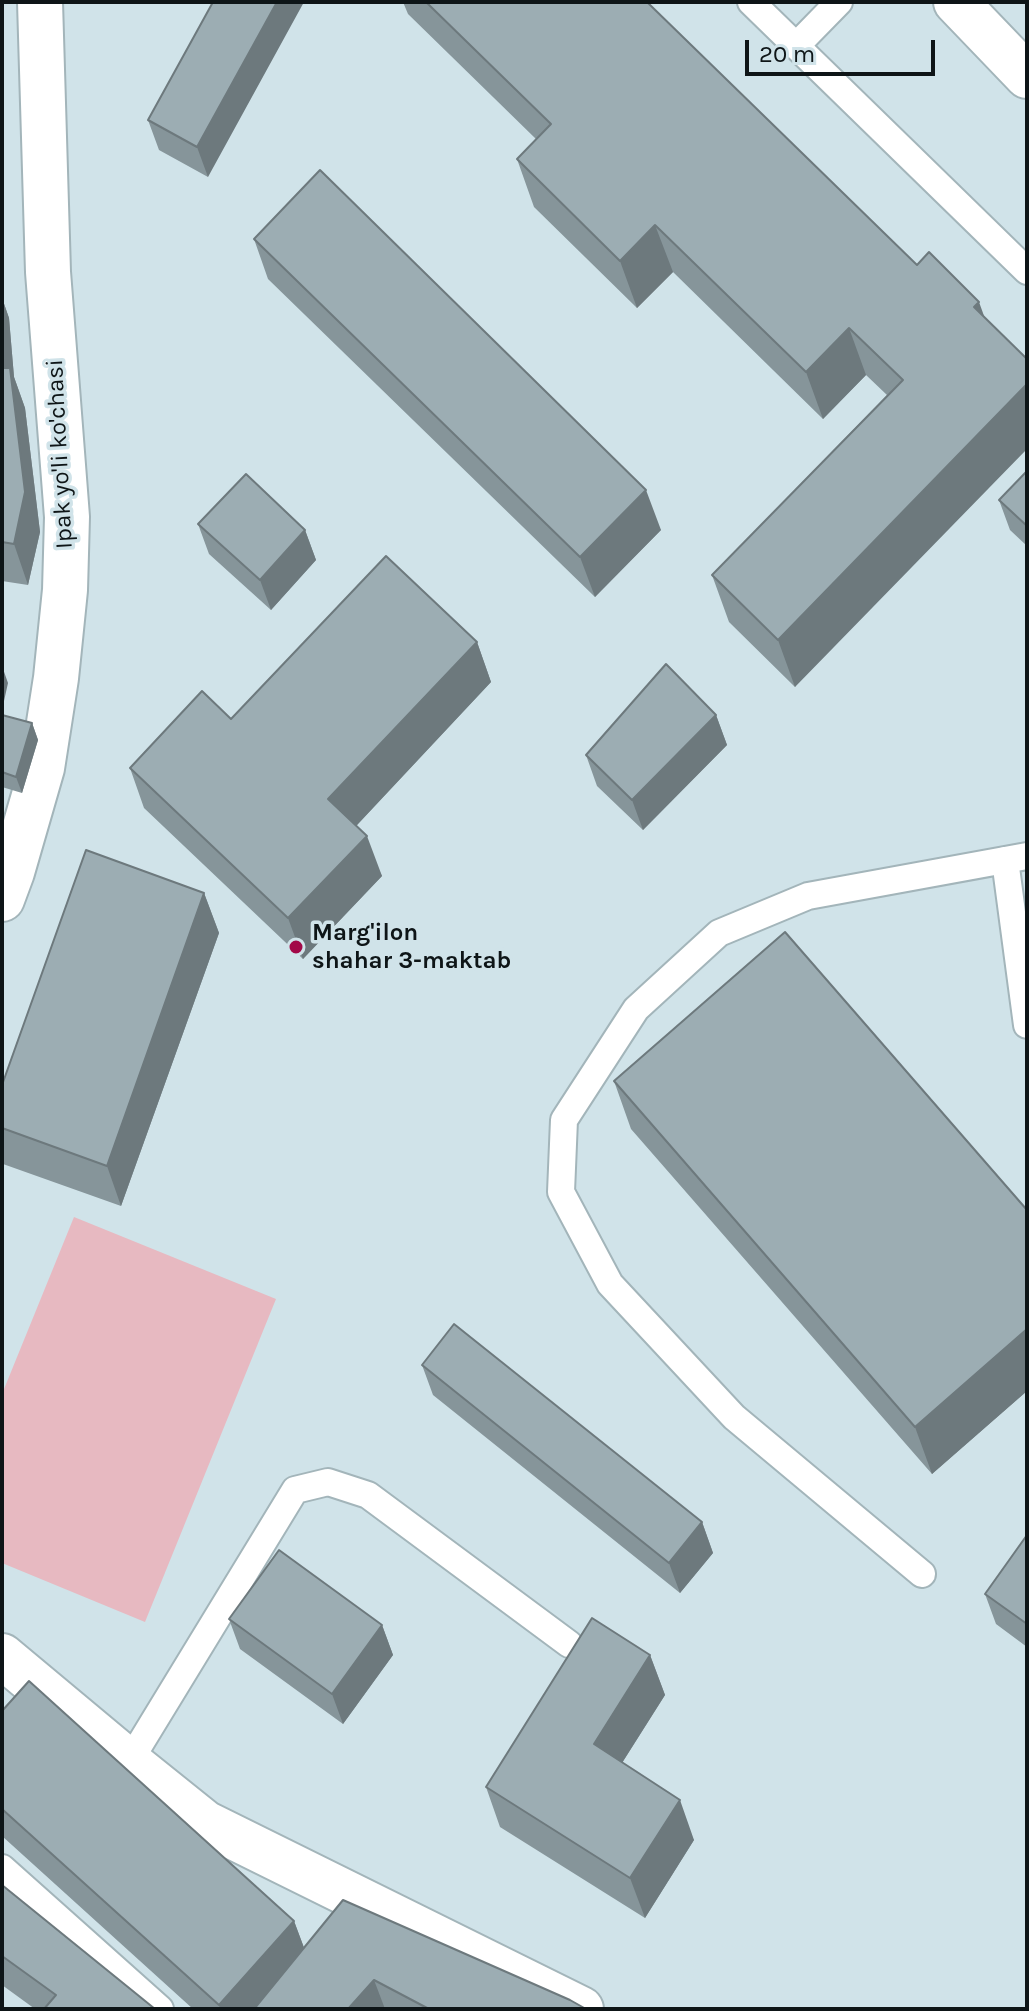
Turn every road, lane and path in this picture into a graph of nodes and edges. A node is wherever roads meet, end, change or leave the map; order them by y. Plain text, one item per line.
1 (40, 2) edge
2 (751, 2) edge
3 (839, 2) edge
4 (956, 2) edge
5 (796, 46) junction
6 (1027, 76) edge
7 (1027, 271) edge
8 (1016, 858) edge
9 (2, 899) edge
10 (1027, 1025) edge
11 (922, 1574) dead end
12 (569, 1644) dead end
13 (2, 1656) edge
14 (129, 1762) junction
15 (2, 1868) edge
16 (375, 1907) junction
17 (345, 1941) edge
18 (160, 2009) edge
19 (581, 2009) edge

1 - 9 street, Ipak yo'li ko'chasi
2 - 5 lane
3 - 5 lane
4 - 6 street
5 - 7 lane
8 - 10 lane
8 - 11 lane
12 - 14 lane
13 - 14 street
14 - 16 street
15 - 18 lane
16 - 17 street
16 - 19 street

